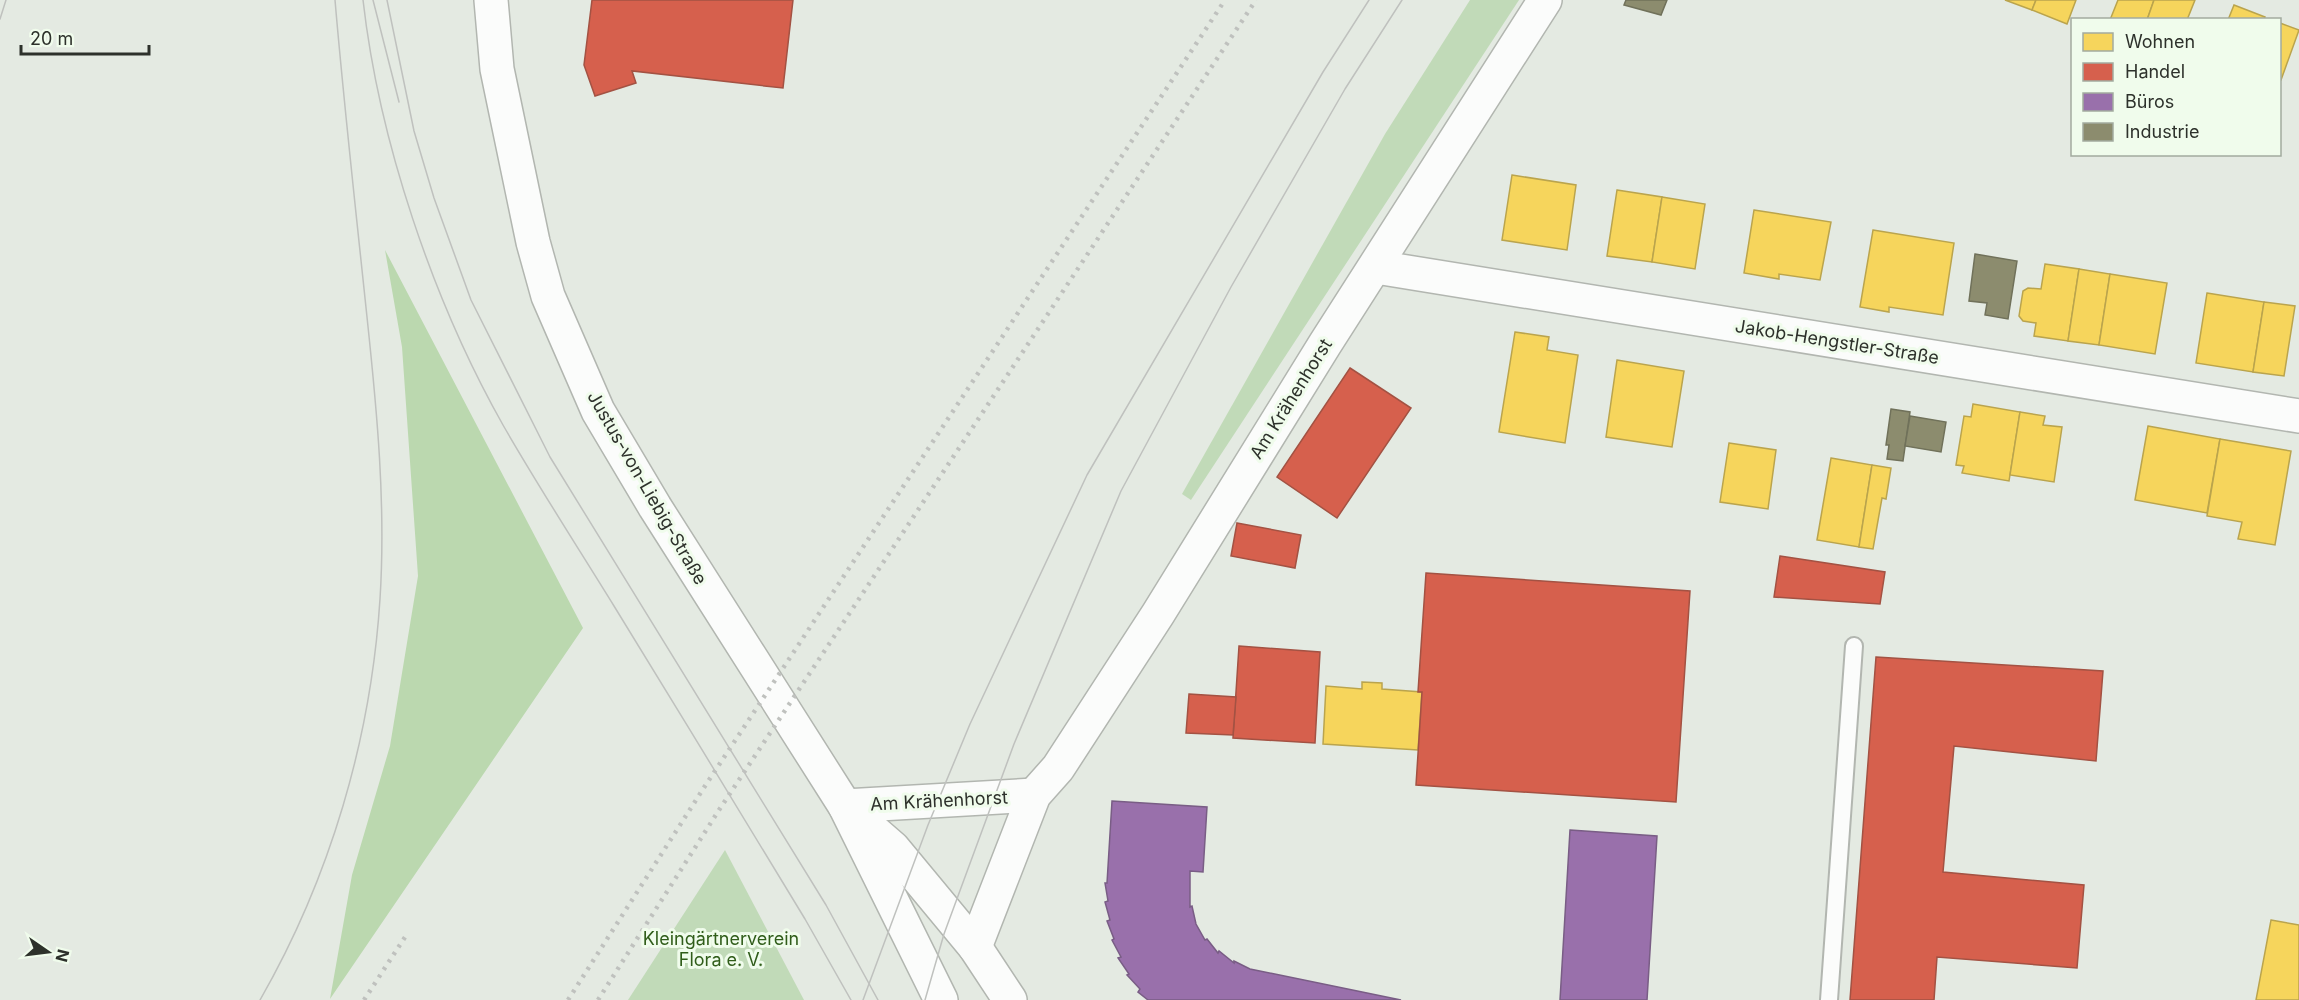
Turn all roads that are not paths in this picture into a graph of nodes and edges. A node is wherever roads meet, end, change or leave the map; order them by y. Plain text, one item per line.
1 (491, 0) edge
2 (1545, 0) edge
3 (1376, 267) junction
4 (2299, 416) edge
5 (1854, 646) dead end
6 (1034, 795) junction
7 (845, 806) junction
8 (975, 947) junction
9 (941, 1000) edge
10 (1011, 1000) edge
11 (1828, 1000) edge

1 - 7 street, Justus-von-Liebig-Straße
2 - 3 street, Am Krähenhorst
3 - 4 street, Jakob-Hengstler-Straße
3 - 6 street, Am Krähenhorst
5 - 11 lane
6 - 7 street, Am Krähenhorst
6 - 8 street, Am Krähenhorst
7 - 8 street, Justus-von-Liebig-Straße
7 - 9 street, Justus-von-Liebig-Straße
8 - 10 street, Justus-von-Liebig-Straße

